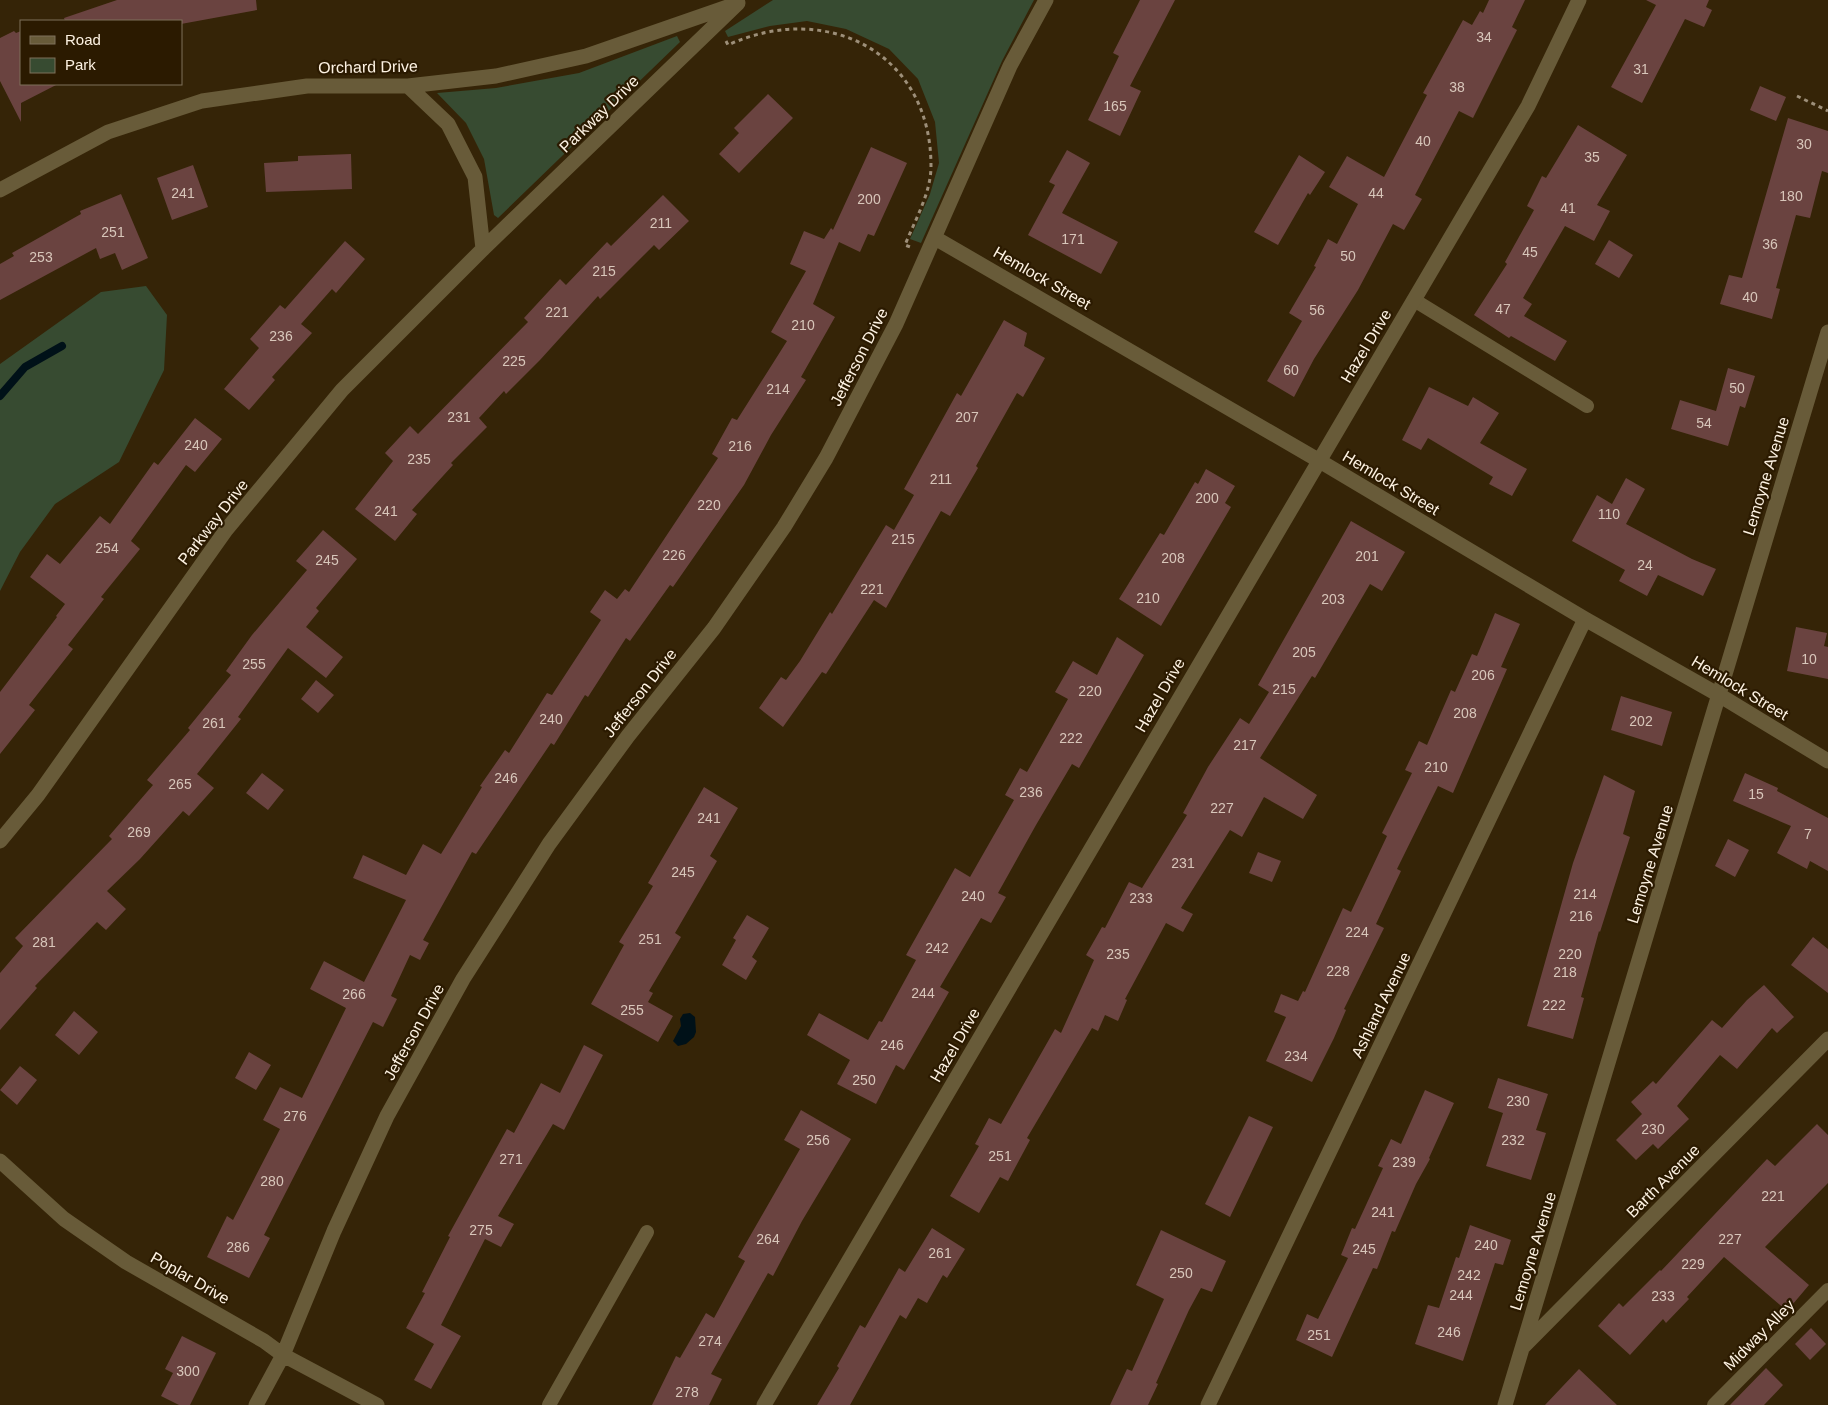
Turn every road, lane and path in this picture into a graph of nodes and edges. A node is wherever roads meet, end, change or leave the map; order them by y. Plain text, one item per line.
1 (1046, 0) edge
2 (1579, 0) edge
3 (741, 2) edge
4 (720, 22) junction
5 (408, 86) junction
6 (1797, 96) dead end
7 (1828, 110) edge
8 (0, 190) edge
9 (935, 238) junction
10 (483, 249) junction
11 (914, 249) dead end
12 (1414, 300) junction
13 (1828, 332) edge
14 (1587, 406) dead end
15 (1318, 460) junction
16 (1585, 619) junction
17 (1719, 695) junction
18 (1828, 761) edge
19 (0, 841) edge
20 (1828, 1038) edge
21 (0, 1161) edge
22 (647, 1232) dead end
23 (1828, 1290) edge
24 (1522, 1348) junction
25 (283, 1355) junction
26 (256, 1405) edge
27 (377, 1405) edge
28 (549, 1405) edge
29 (764, 1405) edge
30 (1208, 1405) edge
31 (1504, 1405) edge
32 (1714, 1405) edge

1 - 9 street, Jefferson Drive
2 - 12 street, Hazel Drive
3 - 4 street, Parkway Drive
3 - 5 street, Orchard Drive
4 - 10 street, Parkway Drive
4 - 11 path
5 - 8 street, Orchard Drive
5 - 10 street
6 - 7 path
9 - 15 street, Hemlock Street
9 - 25 street, Jefferson Drive
10 - 19 street, Parkway Drive
12 - 14 lane
12 - 15 street, Hazel Drive
13 - 17 street, Lemoyne Avenue
15 - 16 street, Hemlock Street
15 - 29 street, Hazel Drive
16 - 17 street, Hemlock Street
16 - 30 street, Ashland Avenue
17 - 18 street, Hemlock Street
17 - 24 street, Lemoyne Avenue
20 - 24 street, Barth Avenue
21 - 25 street, Poplar Drive
22 - 28 lane
23 - 32 lane, Midway Alley
24 - 31 street, Lemoyne Avenue
25 - 26 street, Jefferson Drive
25 - 27 street, Poplar Drive

